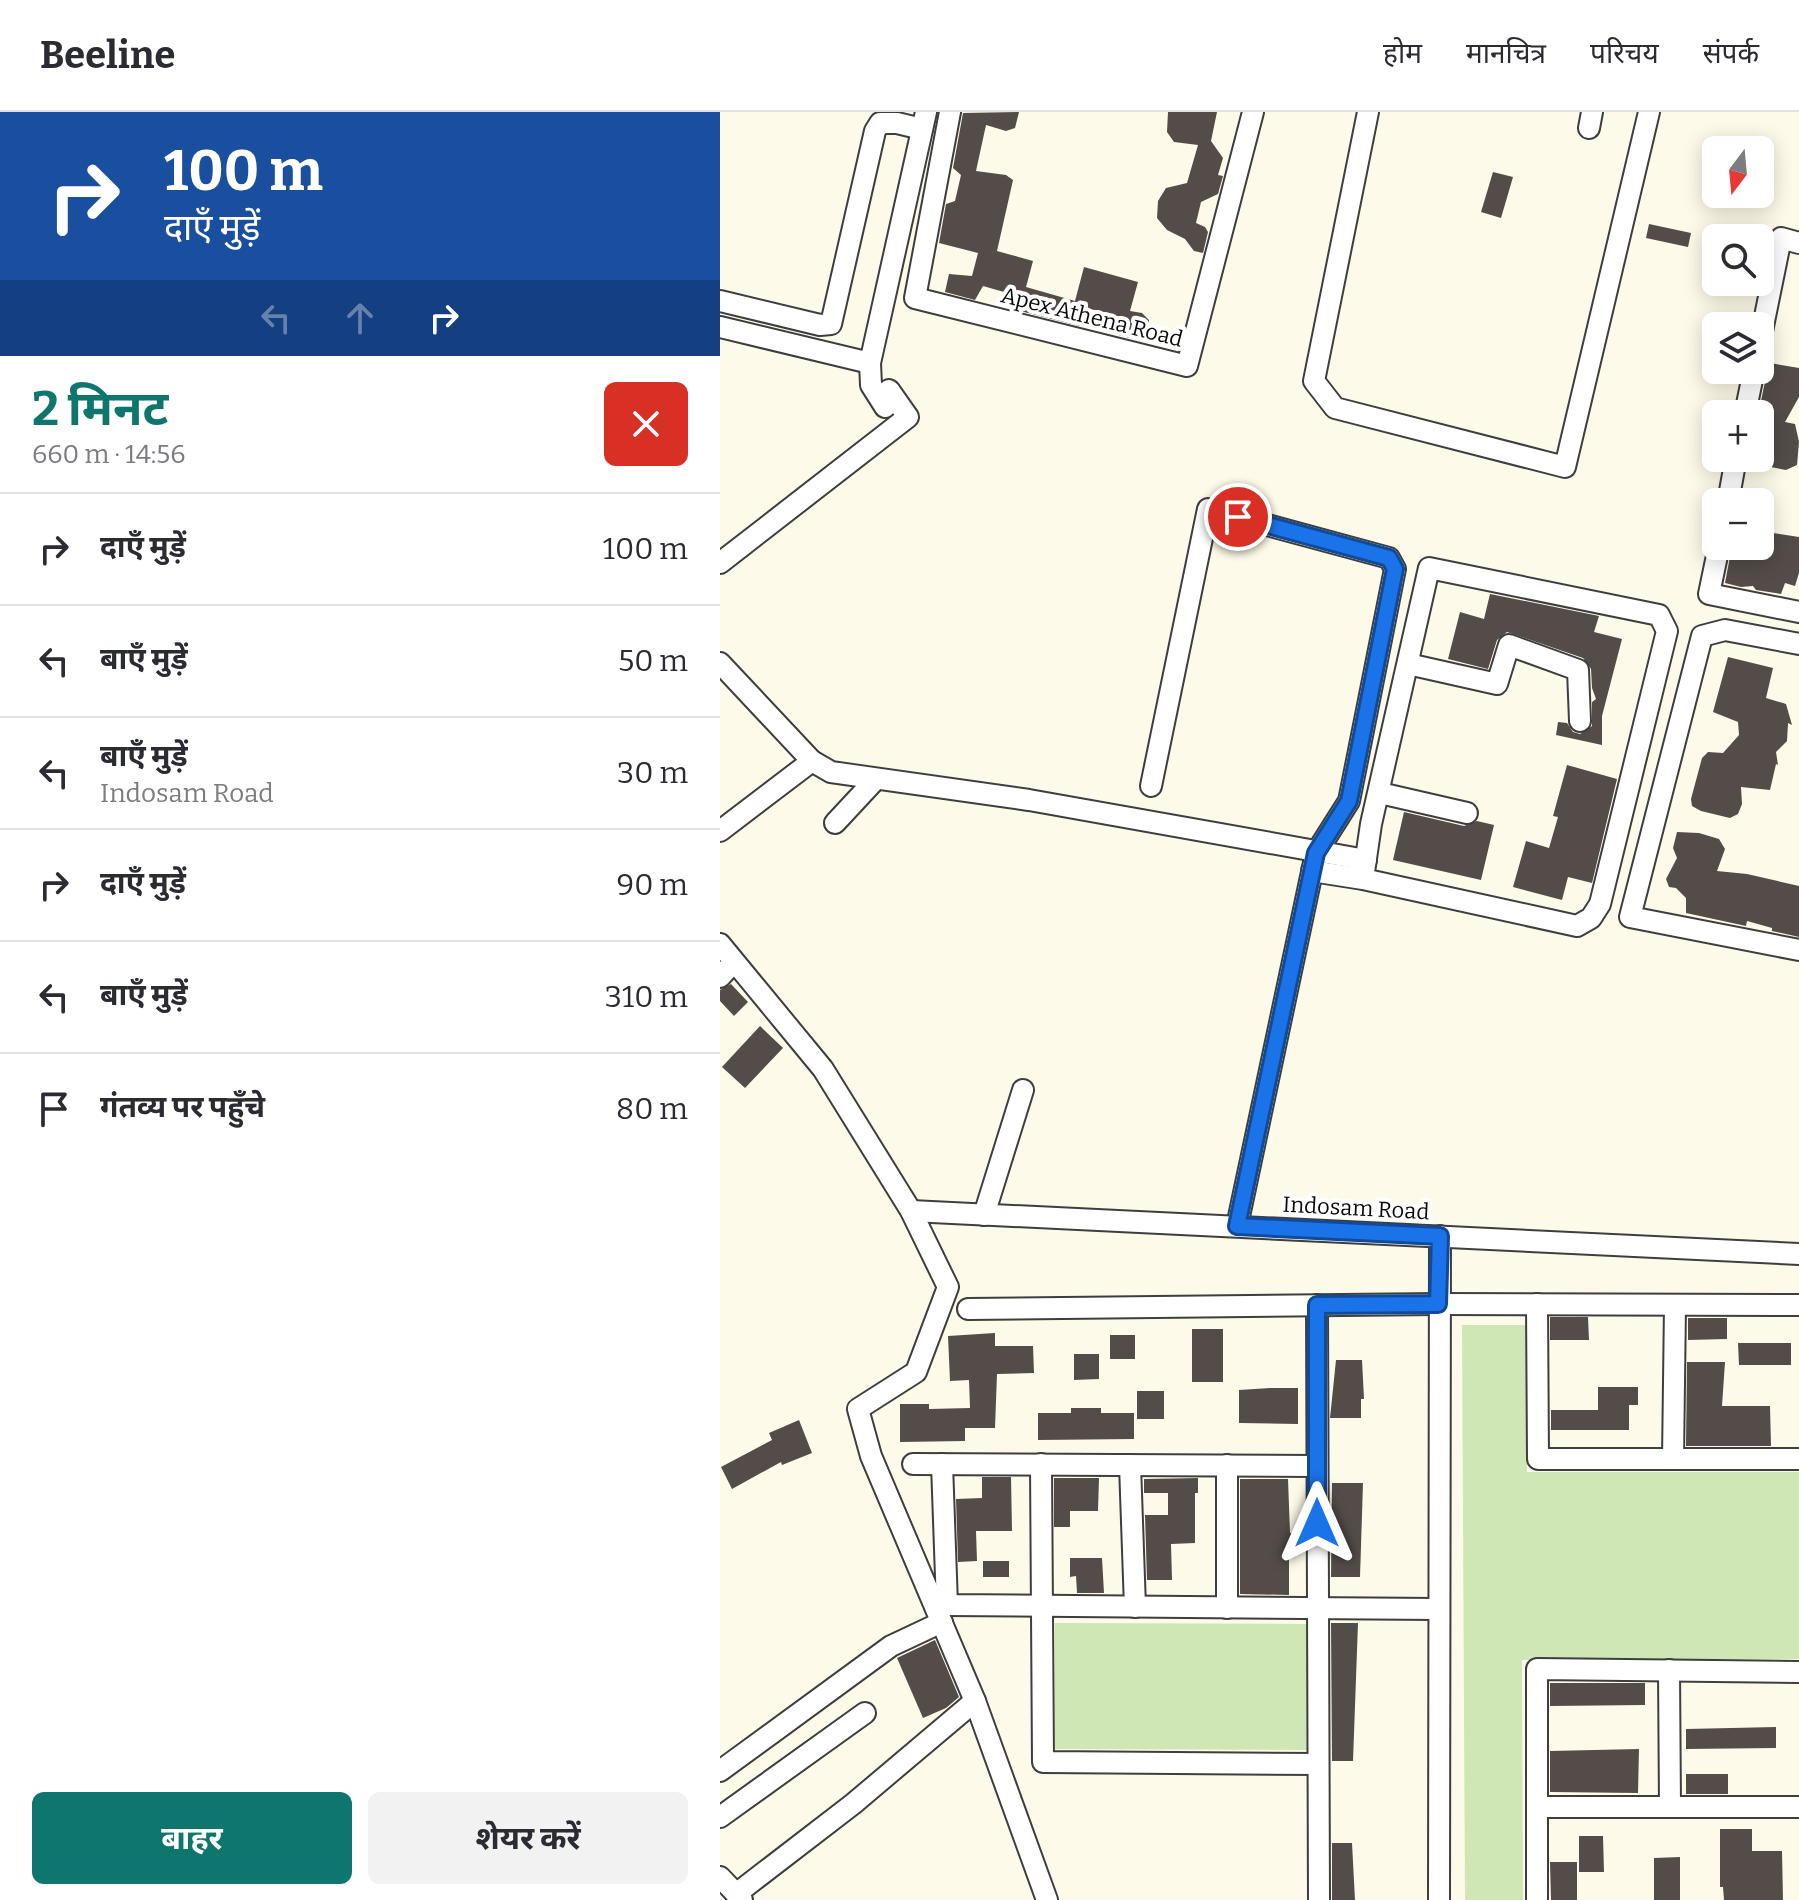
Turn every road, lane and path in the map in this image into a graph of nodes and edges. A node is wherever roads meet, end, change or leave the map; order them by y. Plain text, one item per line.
1 (950, 112) edge
2 (1253, 112) edge
3 (1368, 112) edge
4 (1649, 112) edge
5 (924, 121) edge
6 (1799, 243) edge
7 (720, 301) edge
8 (1766, 312) edge
9 (720, 327) edge
10 (870, 363) junction
11 (1716, 560) edge
12 (720, 563) edge
13 (1799, 612) edge
14 (1799, 644) edge
15 (720, 663) edge
16 (1408, 664) junction
17 (1580, 721) dead end
18 (812, 761) junction
19 (875, 780) junction
20 (1151, 786) dead end
21 (1380, 793) junction
22 (1467, 813) dead end
23 (835, 823) dead end
24 (720, 831) edge
25 (1314, 862) junction
26 (1364, 870) junction
27 (720, 944) edge
28 (1799, 950) edge
29 (727, 969) edge
30 (1023, 1090) dead end
31 (911, 1211) junction
32 (984, 1215) junction
33 (1237, 1226) junction
34 (1440, 1236) junction
35 (1799, 1254) edge
36 (1438, 1304) junction
37 (1537, 1304) junction
38 (1317, 1305) junction
39 (1675, 1305) junction
40 (1799, 1305) edge
41 (968, 1309) dead end
42 (1673, 1459) junction
43 (1799, 1459) edge
44 (913, 1464) dead end
45 (942, 1464) junction
46 (1041, 1464) junction
47 (1130, 1465) junction
48 (1227, 1465) junction
49 (1317, 1466) junction
50 (1042, 1606) junction
51 (1135, 1607) junction
52 (1227, 1608) junction
53 (1317, 1608) junction
54 (1438, 1609) junction
55 (942, 1622) junction
56 (1669, 1670) junction
57 (1799, 1672) edge
58 (975, 1701) junction
59 (865, 1713) dead end
60 (1318, 1764) junction
61 (720, 1771) edge
62 (1537, 1807) junction
63 (1670, 1807) junction
64 (1799, 1807) edge
65 (720, 1817) edge
66 (720, 1877) edge
67 (739, 1897) edge
68 (1047, 1900) edge
69 (1319, 1900) edge
70 (1439, 1900) edge
71 (1537, 1900) edge

1 - 2 street, Apex Athena Road
3 - 4 street
5 - 7 street
5 - 10 street
6 - 8 street
9 - 10 street
10 - 12 street
11 - 13 street
14 - 28 street
15 - 18 street
16 - 17 street
16 - 21 street
16 - 26 street
18 - 19 street
18 - 24 street
19 - 23 street
19 - 25 street
20 - 25 street
21 - 22 street
21 - 26 street
25 - 26 street
25 - 33 street
27 - 29 street
29 - 31 street
30 - 32 street
31 - 32 street, Indosam Road
31 - 55 street
32 - 33 street, Indosam Road
33 - 34 street, Indosam Road
34 - 35 street, Indosam Road
34 - 36 street
36 - 37 street
36 - 38 street
36 - 54 street
37 - 39 street
37 - 42 street
38 - 41 street
38 - 49 street
39 - 40 street
39 - 42 street
42 - 43 street
44 - 45 street
45 - 46 street
45 - 50 street
46 - 47 street
46 - 50 street
47 - 48 street
47 - 51 street
48 - 49 street
48 - 52 street
49 - 53 street
50 - 51 street
50 - 60 street
51 - 52 street
52 - 53 street
53 - 54 street
53 - 60 street
54 - 70 street
55 - 58 street
55 - 61 street
56 - 57 street
56 - 62 street
56 - 63 street
58 - 67 street
58 - 68 street
59 - 65 street
60 - 69 street
62 - 63 street
62 - 71 street
63 - 64 street
66 - 67 street

